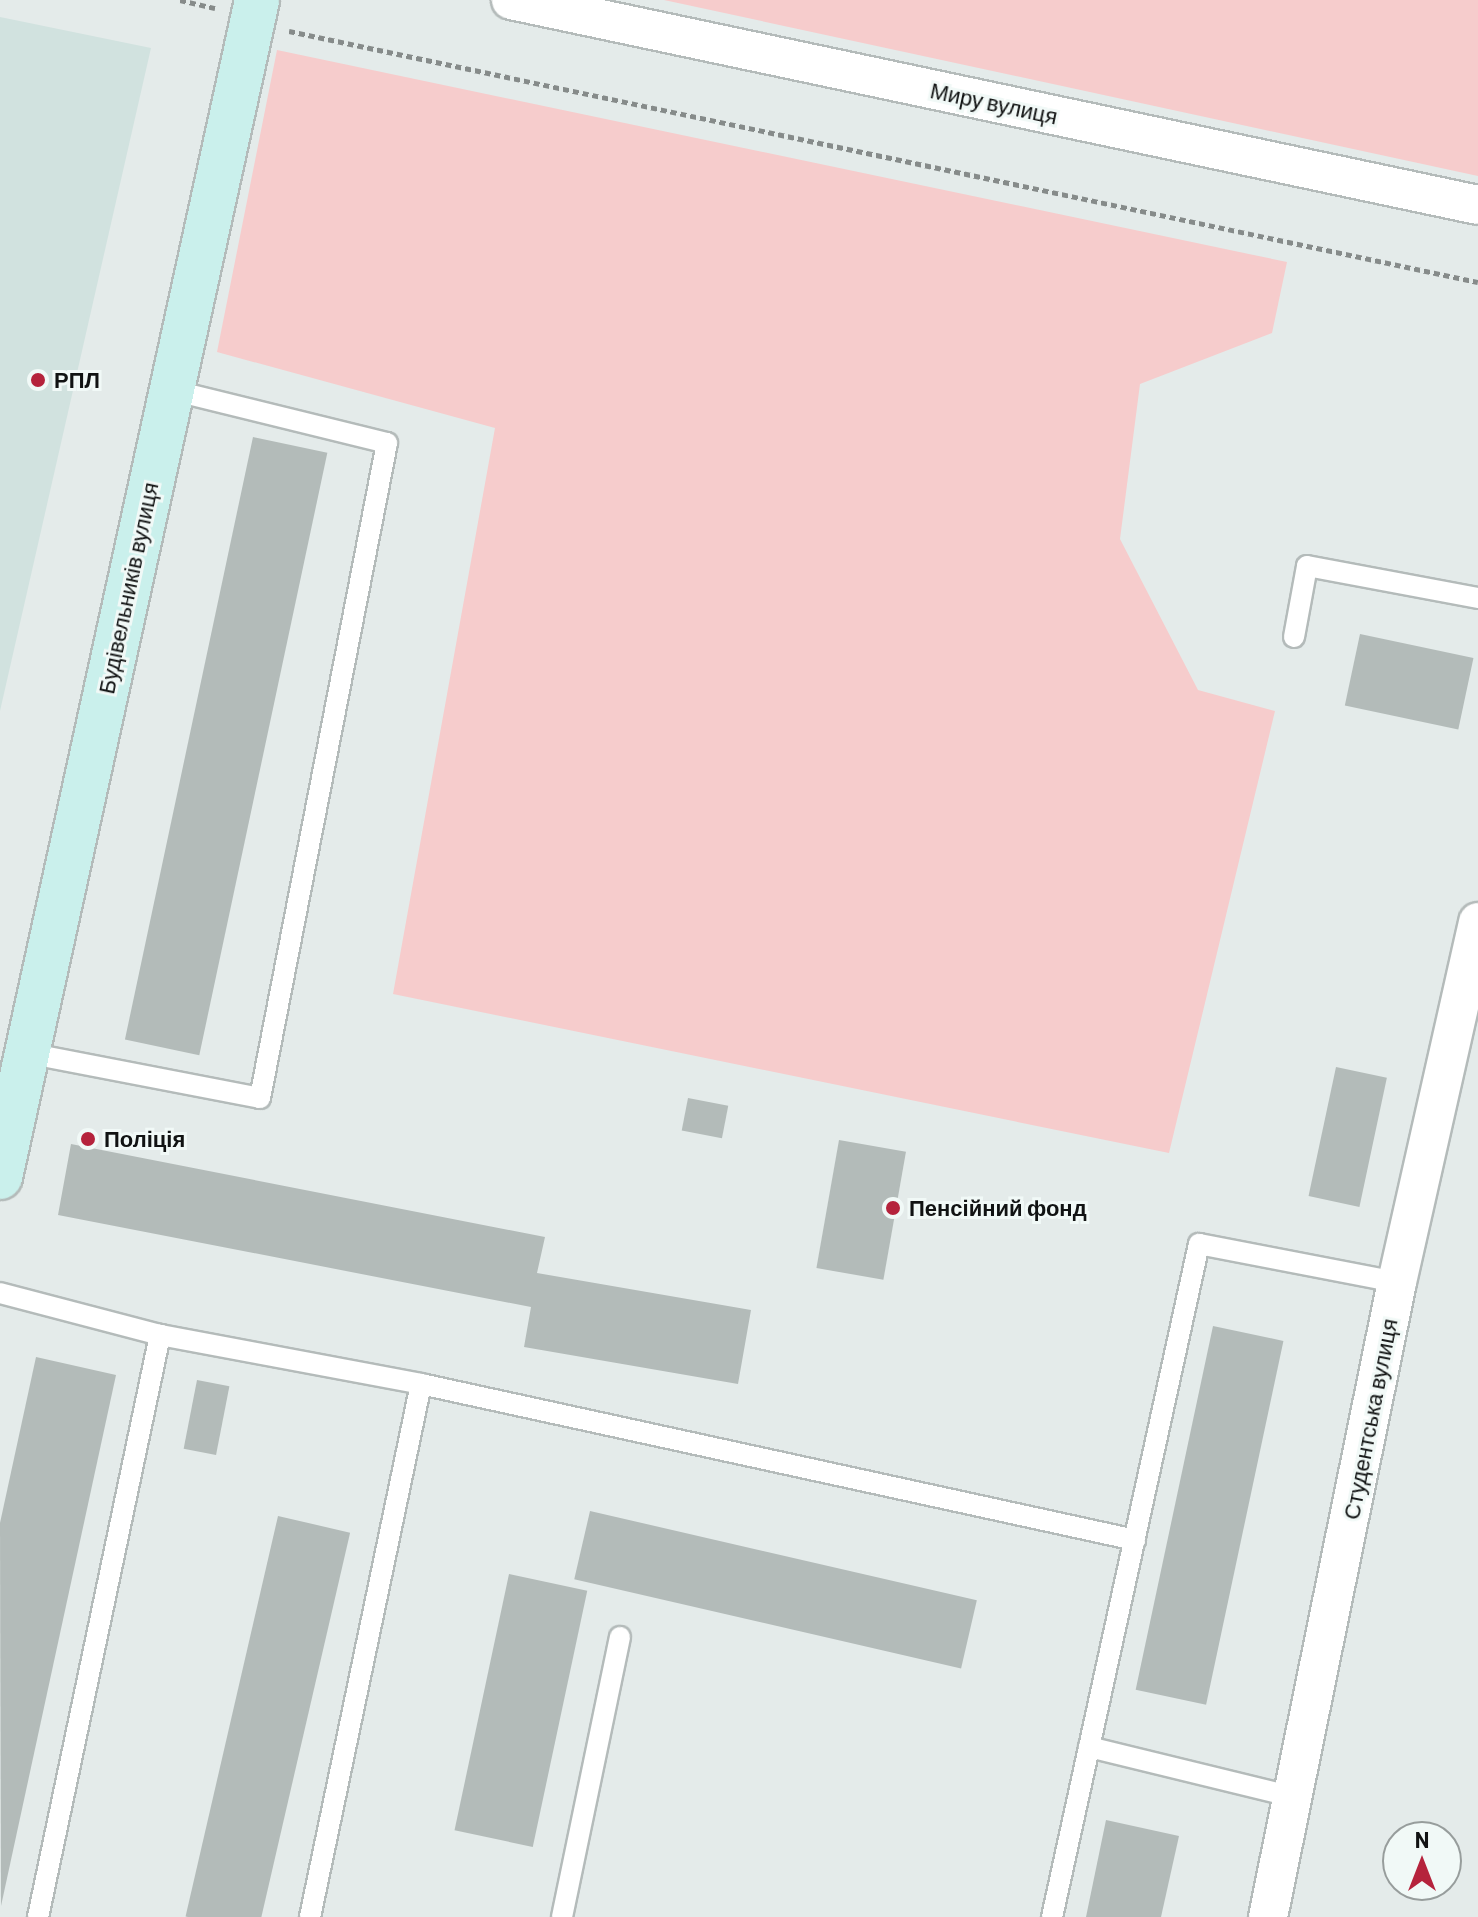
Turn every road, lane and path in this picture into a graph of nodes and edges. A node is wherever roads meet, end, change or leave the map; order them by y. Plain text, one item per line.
1 (257, 0) edge
2 (511, 0) edge
3 (288, 31) dead end
4 (1478, 205) edge
5 (1478, 282) edge
6 (171, 390) junction
7 (1478, 598) edge
8 (1294, 637) dead end
9 (1478, 922) edge
10 (27, 1053) junction
11 (0, 1177) edge
12 (1397, 1282) junction
13 (0, 1293) edge
14 (160, 1335) junction
15 (421, 1384) junction
16 (1135, 1540) junction
17 (620, 1637) dead end
18 (1089, 1747) junction
19 (1294, 1797) junction
20 (38, 1917) edge
21 (310, 1917) edge
22 (562, 1917) edge
23 (1052, 1917) edge
24 (1268, 1917) edge

1 - 6 street, Будівельників вулиця
2 - 4 street, Миру вулиця
3 - 5 path
6 - 10 street, Будівельників вулиця
6 - 10 lane
7 - 8 lane
9 - 12 street, Студентська вулиця
10 - 11 street, Будівельників вулиця
12 - 16 lane
12 - 19 street, Студентська вулиця
13 - 14 lane
14 - 15 lane
14 - 20 lane
15 - 16 lane
15 - 21 lane
16 - 18 lane
17 - 22 lane
18 - 19 lane
18 - 23 lane
19 - 24 street, Студентська вулиця

